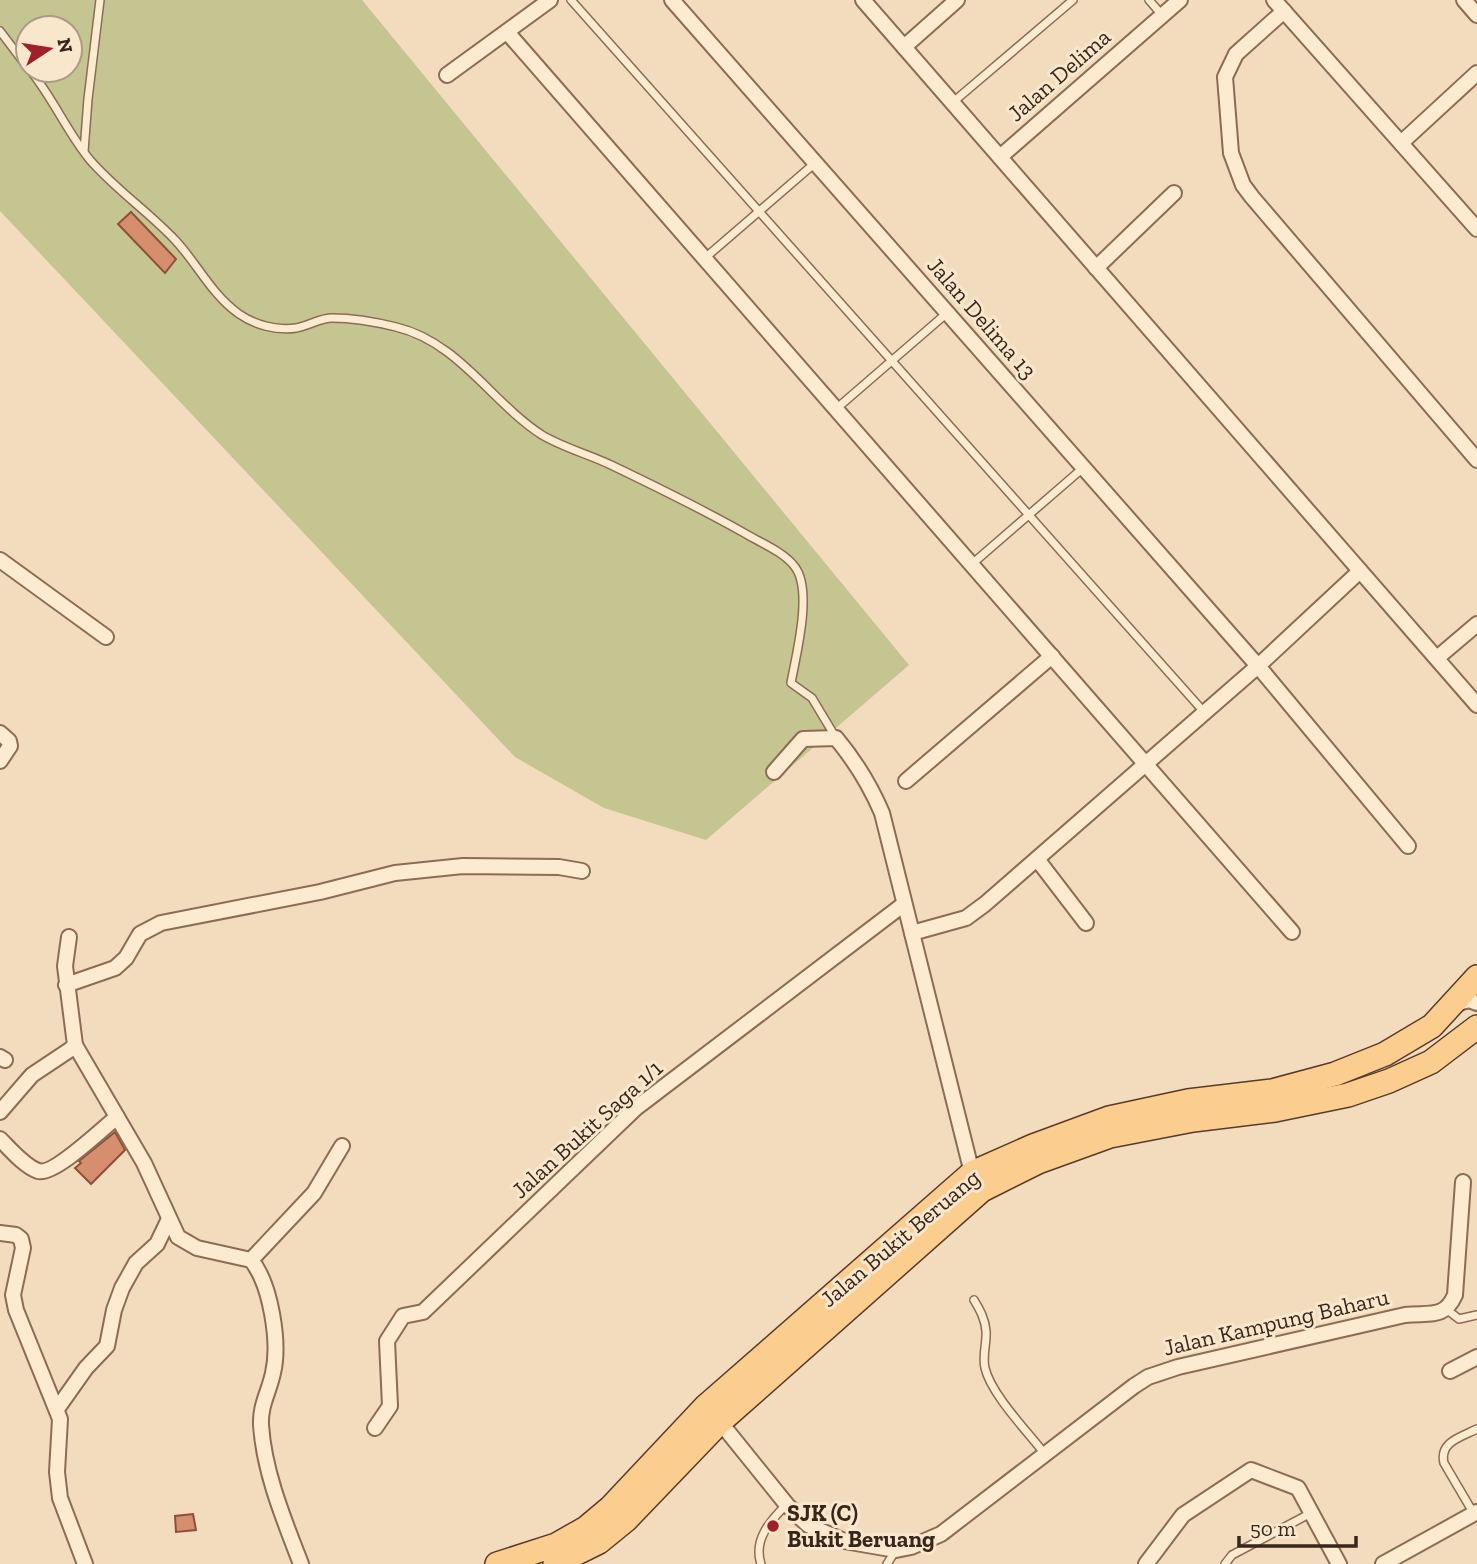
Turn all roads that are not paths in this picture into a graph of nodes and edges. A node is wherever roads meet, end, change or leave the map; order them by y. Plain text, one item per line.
1 (100, 0) edge
2 (550, 0) edge
3 (570, 0) edge
4 (672, 0) edge
5 (863, 0) edge
6 (957, 0) edge
7 (1073, 0) edge
8 (1149, 0) edge
9 (1180, 0) edge
10 (1464, 0) edge
11 (1279, 5) edge
12 (1162, 15) junction
13 (1477, 15) edge
14 (0, 31) edge
15 (507, 32) junction
16 (904, 47) junction
17 (14, 49) edge
18 (1477, 73) edge
19 (447, 75) dead end
20 (41, 84) edge
21 (952, 103) junction
22 (1401, 143) junction
23 (84, 151) junction
24 (1000, 157) junction
25 (815, 163) junction
26 (1174, 194) dead end
27 (759, 212) junction
28 (1477, 229) edge
29 (705, 258) junction
30 (1096, 268) junction
31 (947, 313) junction
32 (891, 361) junction
33 (836, 408) junction
34 (1474, 452) edge
35 (1083, 467) junction
36 (1028, 515) junction
37 (0, 560) edge
38 (972, 564) junction
39 (1360, 571) junction
40 (1477, 624) edge
41 (106, 637) dead end
42 (1052, 656) junction
43 (1437, 659) junction
44 (1258, 666) junction
45 (1477, 705) edge
46 (1204, 712) junction
47 (0, 733) edge
48 (836, 738) junction
49 (0, 761) edge
50 (1145, 763) junction
51 (774, 772) dead end
52 (906, 781) dead end
53 (1408, 846) dead end
54 (1037, 859) junction
55 (582, 870) dead end
56 (904, 904) junction
57 (1086, 923) dead end
58 (1292, 932) dead end
59 (912, 933) junction
60 (69, 937) dead end
61 (1477, 976) edge
62 (66, 985) junction
63 (1477, 1003) edge
64 (1453, 1004) junction
65 (1477, 1027) edge
66 (75, 1045) junction
67 (0, 1112) edge
68 (117, 1117) junction
69 (0, 1139) edge
70 (342, 1146) dead end
71 (972, 1173) junction
72 (1464, 1182) dead end
73 (169, 1219) junction
74 (0, 1233) edge
75 (251, 1260) junction
76 (974, 1300) dead end
77 (1446, 1310) junction
78 (1477, 1315) edge
79 (1477, 1357) edge
80 (1450, 1371) dead end
81 (57, 1409) junction
82 (713, 1414) junction
83 (375, 1428) dead end
84 (1477, 1429) edge
85 (1044, 1453) junction
86 (787, 1505) junction
87 (1311, 1513) junction
88 (1475, 1513) edge
89 (896, 1549) junction
90 (85, 1564) edge
91 (301, 1564) edge
92 (497, 1564) edge
93 (555, 1564) edge
94 (761, 1564) edge
95 (887, 1564) edge
96 (1146, 1564) edge
97 (1225, 1564) edge
98 (1339, 1564) edge
99 (1383, 1564) edge

1 - 23 lane
2 - 15 street
3 - 27 lane
4 - 25 street, Jalan Delima 13
5 - 16 street
6 - 16 street
7 - 21 lane
8 - 12 lane
9 - 12 street, Jalan Delima
10 - 13 street
11 - 22 street
11 - 34 street
12 - 24 street, Jalan Delima
14 - 17 lane
15 - 19 street
15 - 29 street
16 - 21 street
18 - 22 street
20 - 23 lane
21 - 24 street
22 - 28 street
23 - 48 lane
24 - 30 street
25 - 27 lane
25 - 31 street, Jalan Delima 13
26 - 30 street
27 - 29 lane
27 - 32 lane
29 - 33 street
30 - 39 street
31 - 32 lane
31 - 35 street, Jalan Delima 13
32 - 33 lane
32 - 36 lane
33 - 38 street
35 - 36 lane
35 - 44 street, Jalan Delima 13
36 - 38 lane
36 - 46 lane
37 - 41 street
38 - 42 street
39 - 43 street
39 - 44 street
40 - 43 street
42 - 50 street
42 - 52 street
43 - 45 street
44 - 46 street
44 - 53 street, Jalan Delima 13
46 - 50 street
47 - 49 street
48 - 51 street
48 - 56 street
50 - 54 street
50 - 58 street
54 - 57 street
54 - 59 street
55 - 62 street
56 - 59 street
56 - 83 street, Jalan Bukit Saga 1/1
59 - 71 street
60 - 62 street
61 - 64 main road, Jalan Bukit Beruang
62 - 66 street
63 - 64 street
64 - 71 main road, Jalan Bukit Beruang
65 - 82 main road, Jalan Bukit Beruang
66 - 67 street
66 - 68 street
68 - 69 street
68 - 73 street
70 - 75 street
71 - 82 main road, Jalan Bukit Beruang
72 - 77 street
73 - 75 street
73 - 81 street
74 - 81 street
75 - 91 street
76 - 85 lane
77 - 78 lane
77 - 85 street, Jalan Kampung Baharu
79 - 80 street
81 - 90 street
82 - 86 street, Jalan Kampung Baharu
82 - 92 main road, Jalan Bukit Beruang
82 - 93 main road, Jalan Bukit Beruang
84 - 88 lane
85 - 89 street, Jalan Kampung Baharu
86 - 89 street, Jalan Kampung Baharu
86 - 94 lane
87 - 96 street
87 - 97 lane
87 - 98 street
88 - 99 street
89 - 95 lane

